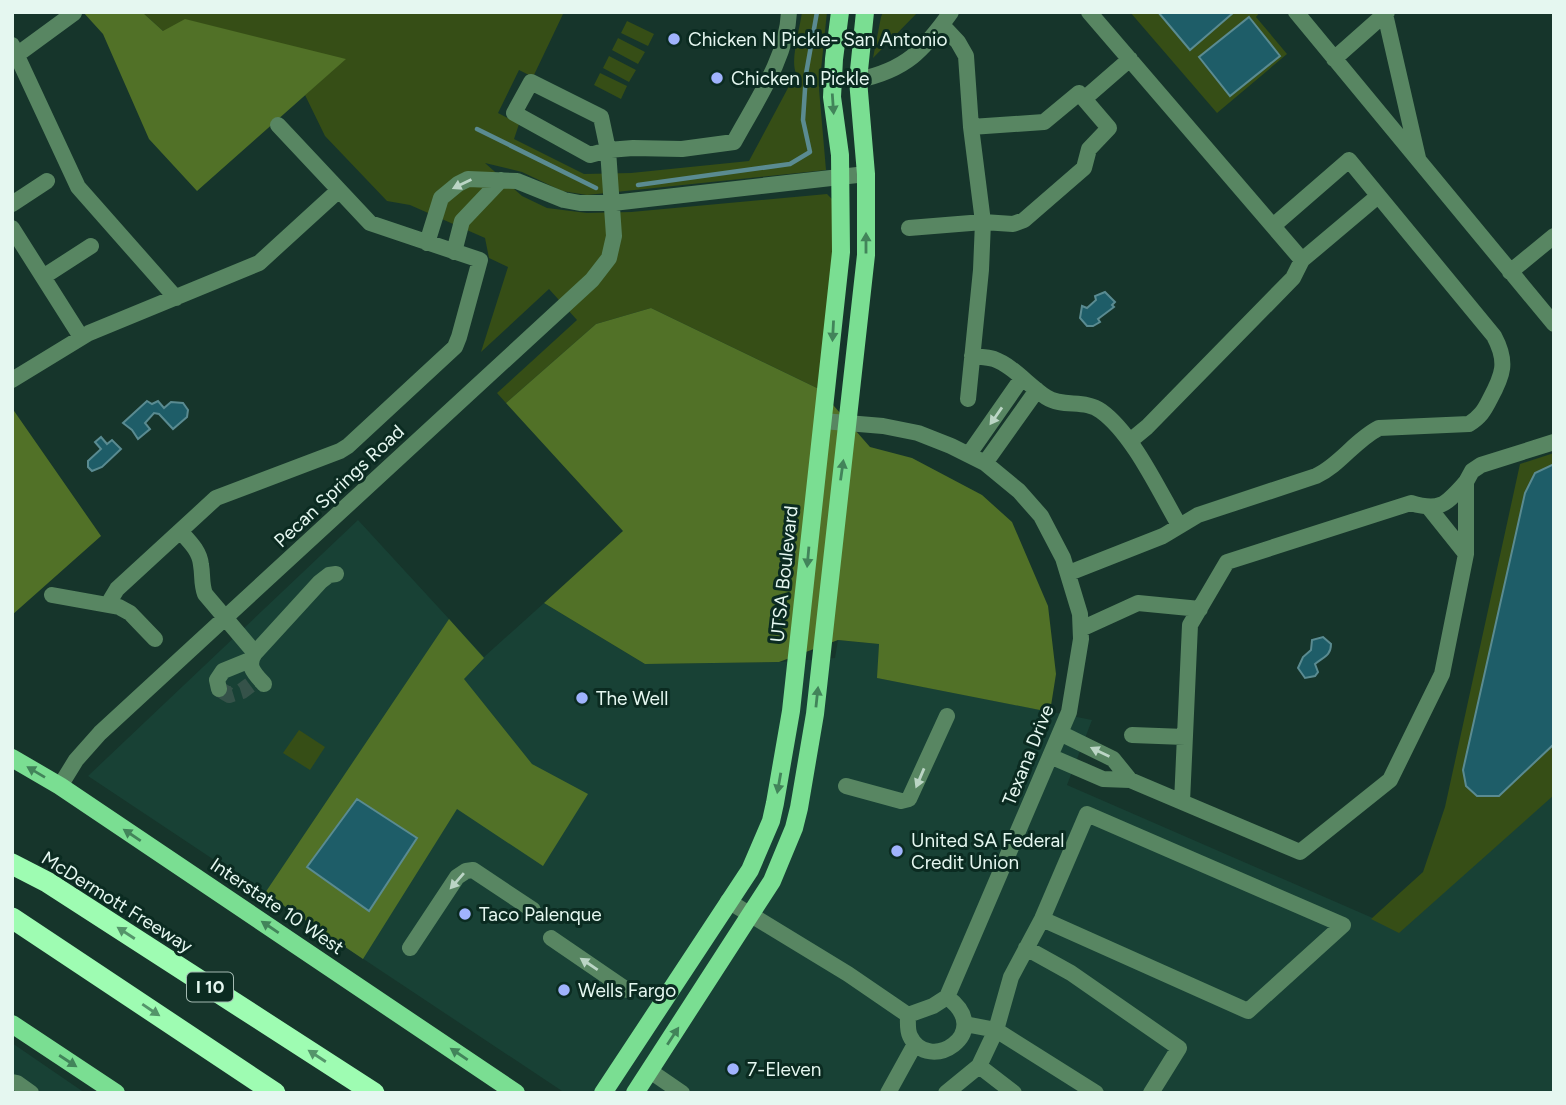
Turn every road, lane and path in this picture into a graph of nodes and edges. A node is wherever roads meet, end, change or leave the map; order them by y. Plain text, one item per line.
1 (789, 12) edge
2 (840, 12) edge
3 (865, 12) edge
4 (1089, 12) edge
5 (1296, 12) edge
6 (74, 13) edge
7 (1386, 13) edge
8 (946, 19) edge
9 (15, 49) edge
10 (1130, 59) junction
11 (1334, 59) junction
12 (858, 80) junction
13 (1084, 99) junction
14 (278, 125) dead end
15 (971, 127) junction
16 (608, 150) junction
17 (1419, 161) junction
18 (866, 174) junction
19 (841, 178) junction
20 (501, 180) junction
21 (47, 181) dead end
22 (339, 190) junction
23 (1378, 196) junction
24 (613, 203) junction
25 (12, 204) edge
26 (436, 213) junction
27 (462, 221) junction
28 (984, 222) junction
29 (1273, 226) junction
30 (12, 228) edge
31 (909, 228) dead end
32 (1554, 236) edge
33 (427, 243) junction
34 (90, 246) dead end
35 (454, 251) junction
36 (1302, 260) junction
37 (1510, 272) junction
38 (43, 277) junction
39 (176, 298) junction
40 (1554, 324) edge
41 (81, 337) junction
42 (972, 356) junction
43 (1022, 378) junction
44 (12, 380) edge
45 (1037, 390) junction
46 (968, 399) dead end
47 (823, 421) junction
48 (848, 422) junction
49 (1130, 441) junction
50 (1554, 442) edge
51 (970, 454) junction
52 (985, 463) junction
53 (1466, 482) junction
54 (1430, 509) junction
55 (1179, 525) junction
56 (180, 531) junction
57 (1466, 554) junction
58 (1069, 573) junction
59 (337, 574) dead end
60 (52, 595) dead end
61 (108, 604) junction
62 (1200, 609) junction
63 (227, 617) junction
64 (1081, 629) junction
65 (155, 639) dead end
66 (252, 657) junction
67 (796, 667) junction
68 (820, 670) junction
69 (257, 682) dead end
70 (219, 689) dead end
71 (947, 716) dead end
72 (1062, 734) junction
73 (1132, 735) dead end
74 (1185, 737) junction
75 (1052, 757) junction
76 (12, 758) edge
77 (1130, 780) junction
78 (60, 786) junction
79 (846, 786) dead end
80 (1182, 802) junction
81 (12, 849) edge
82 (12, 864) edge
83 (47, 882) junction
84 (728, 901) junction
85 (533, 910) dead end
86 (750, 915) junction
87 (12, 918) edge
88 (1042, 919) junction
89 (551, 938) dead end
90 (410, 948) dead end
91 (1027, 948) junction
92 (627, 990) dead end
93 (947, 996) junction
94 (908, 1015) junction
95 (12, 1024) edge
96 (965, 1024) junction
97 (996, 1030) junction
98 (915, 1044) junction
99 (979, 1066) junction
100 (650, 1071) junction
101 (12, 1082) edge
102 (681, 1092) edge
103 (31, 1093) edge
104 (116, 1093) edge
105 (275, 1093) edge
106 (374, 1093) edge
107 (516, 1093) edge
108 (603, 1093) edge
109 (635, 1093) edge
110 (888, 1093) edge
111 (946, 1093) edge
112 (1014, 1093) edge
113 (1096, 1093) edge
114 (1151, 1093) edge

1 - 16 street
2 -> 19 main road, UTSA Boulevard
3 - 12 main road
4 - 10 street
5 - 11 street
6 - 9 street
7 - 11 street
7 - 17 street
8 - 12 street
8 - 15 street
9 - 39 street
10 - 13 street
10 - 29 street
11 - 17 street
12 - 18 main road
13 - 15 street
13 - 28 street
14 - 22 street
15 - 28 street
16 - 16 street, Pecan Springs Road
16 - 24 street, Pecan Springs Road
17 - 37 street
18 - 19 street
48 -> 18 main road
19 - 24 street
19 -> 47 main road, UTSA Boulevard
20 - 24 street
20 -> 26 street
20 - 27 street
21 - 25 street
22 - 33 street
22 - 39 street
23 - 29 street
23 - 36 street
23 - 55 street
24 - 63 street, Pecan Springs Road
26 - 27 street
26 - 33 street
27 - 35 street
28 - 31 street
28 - 42 street
29 - 36 street
30 - 38 street
32 - 37 street
33 - 35 street
34 - 38 street
35 - 56 street
36 - 49 street
37 - 40 street
38 - 41 street
39 - 41 street
41 - 44 street
42 - 43 street
42 - 46 street
43 - 45 street
43 -> 51 street
45 - 49 street
45 - 52 street
47 - 48 street, Texana Drive
47 -> 67 main road, UTSA Boulevard
48 - 51 street, Texana Drive
68 -> 48 main road
49 - 55 street
50 - 53 street
51 - 52 street, Texana Drive
52 - 58 street, Texana Drive
53 - 54 street
53 - 57 street
54 - 57 street
54 - 62 street
55 - 58 street
56 - 61 street
56 - 63 street
57 - 80 street
58 - 64 street, Texana Drive
59 - 66 street
60 - 61 street
61 - 65 street
62 - 64 street
62 - 74 street
63 - 66 street
63 - 78 street, Pecan Springs Road
64 - 72 street, Texana Drive
66 - 69 street
66 - 70 street
67 - 68 street
67 -> 84 main road, UTSA Boulevard
86 -> 68 main road
71 -> 79 street
72 - 75 street, Texana Drive
77 -> 72 street
73 - 74 street
74 - 80 street
75 - 77 street
75 - 93 street, Texana Drive
78 -> 76 main road, Interstate 10 West
77 - 80 street
107 -> 78 main road, Interstate 10 West
81 - 83 highway
82 - 83 highway, McDermott Freeway / I 10
106 -> 83 highway, McDermott Freeway / I 10
84 - 86 street
84 - 108 main road, UTSA Boulevard
85 -> 90 street
86 - 94 street
100 -> 86 main road
87 -> 105 highway, I 10
88 - 88 street
88 - 91 street
92 -> 89 street
91 - 97 street
91 - 114 street
93 - 94 street
93 - 96 street
94 - 98 street
95 -> 104 main road
96 - 97 street
96 - 98 street
97 - 99 street
97 - 113 street
98 - 110 street
99 - 111 street
99 - 112 street
100 - 102 street
100 - 109 main road
101 - 103 street

